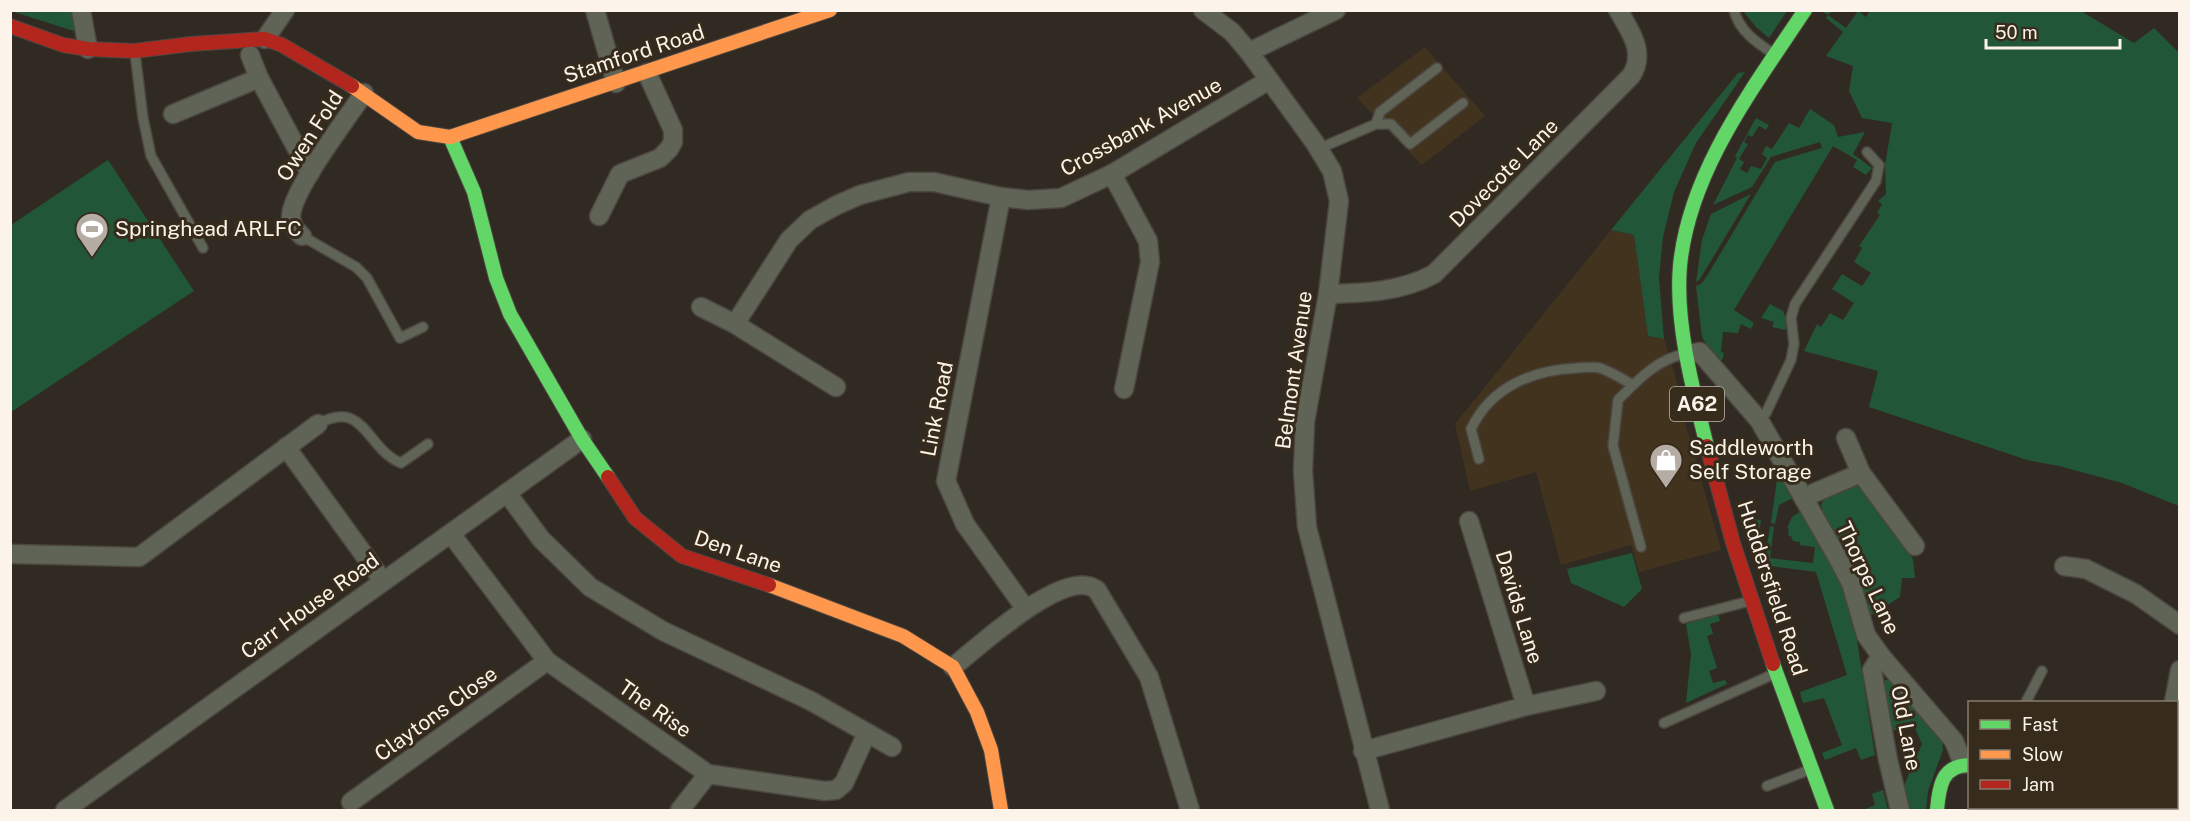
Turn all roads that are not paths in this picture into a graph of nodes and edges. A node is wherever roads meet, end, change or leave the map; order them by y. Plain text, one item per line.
1 (81, 10) edge
2 (285, 10) edge
3 (595, 10) edge
4 (830, 10) edge
5 (1203, 10) edge
6 (1336, 10) edge
7 (1618, 10) edge
8 (1734, 10) edge
9 (1805, 10) edge
10 (792, 17) edge
11 (10, 26) edge
12 (265, 39) junction
13 (88, 50) junction
14 (134, 51) junction
15 (1249, 52) junction
16 (1776, 55) junction
17 (250, 56) dead end
18 (1437, 68) dead end
19 (647, 73) junction
20 (259, 78) junction
21 (1269, 80) junction
22 (616, 83) junction
23 (364, 93) junction
24 (1463, 103) dead end
25 (173, 114) dead end
26 (1376, 124) junction
27 (450, 137) junction
28 (1318, 149) junction
29 (1867, 152) dead end
30 (310, 172) junction
31 (1112, 174) junction
32 (1001, 197) junction
33 (599, 216) dead end
34 (302, 236) joint
35 (203, 248) dead end
36 (1328, 294) junction
37 (700, 307) dead end
38 (735, 324) junction
39 (423, 327) dead end
40 (1688, 354) junction
41 (1633, 385) junction
42 (836, 387) dead end
43 (1124, 389) dead end
44 (1759, 420) junction
45 (318, 424) joint
46 (1845, 438) dead end
47 (582, 439) junction
48 (428, 444) dead end
49 (286, 447) junction
50 (1479, 459) dead end
51 (1861, 473) junction
52 (507, 493) junction
53 (1804, 499) junction
54 (1469, 521) dead end
55 (451, 534) junction
56 (1916, 546) dead end
57 (1641, 547) dead end
58 (10, 554) edge
59 (2064, 566) dead end
60 (383, 581) junction
61 (1752, 600) junction
62 (1025, 608) junction
63 (1684, 618) dead end
64 (2180, 625) edge
65 (1881, 656) junction
66 (547, 661) junction
67 (952, 667) junction
68 (2180, 670) edge
69 (2042, 671) dead end
70 (1777, 674) junction
71 (1596, 691) dead end
72 (2027, 701) edge
73 (2174, 701) edge
74 (1526, 706) junction
75 (1664, 723) dead end
76 (867, 733) junction
77 (892, 747) dead end
78 (1363, 752) junction
79 (1966, 765) edge
80 (1812, 770) junction
81 (708, 774) junction
82 (1767, 786) dead end
83 (351, 802) dead end
84 (65, 810) edge
85 (680, 810) edge
86 (1001, 810) edge
87 (1190, 810) edge
88 (1380, 810) edge
89 (1827, 810) edge
90 (1900, 810) edge
91 (1937, 810) edge

1 - 13 street
2 - 12 street
3 - 22 street
4 - 10 street, Stamford Road
5 - 15 street, Belmont Avenue
6 - 15 street
7 - 36 street, Dovecote Lane
8 - 16 lane
9 - 16 street, Huddersfield Road / A62
10 - 19 street, Stamford Road
11 - 13 street
12 - 14 street
12 - 23 street
13 - 14 street
14 - 35 lane
15 - 21 street, Belmont Avenue
16 - 40 street, Huddersfield Road / A62
17 - 20 street
18 - 26 lane
19 - 22 street, Stamford Road
19 - 33 street
20 - 25 street
20 - 30 street
21 - 28 street, Belmont Avenue
21 - 31 street, Crossbank Avenue
22 - 27 street, Stamford Road
23 - 27 street
23 - 30 street, Owen Fold
24 - 26 lane
26 - 28 lane
27 - 47 street, Den Lane
28 - 36 street, Belmont Avenue
29 - 44 lane
30 - 34 street, Owen Fold
31 - 32 street, Crossbank Avenue
31 - 43 street
32 - 38 street, Crossbank Avenue
32 - 62 street, Link Road
34 - 39 lane
36 - 78 street, Belmont Avenue
37 - 38 street
38 - 42 street
40 - 41 lane
40 - 44 street, Thorpe Lane
40 - 61 street, Huddersfield Road / A62
41 - 50 lane
41 - 57 lane
44 - 53 street, Thorpe Lane
45 - 48 lane
45 - 49 street
46 - 51 street
47 - 52 street, Carr House Road
47 - 67 street, Den Lane
49 - 58 street
49 - 60 street
51 - 53 street
51 - 56 street
52 - 55 street, Carr House Road
52 - 76 street
53 - 65 street, Thorpe Lane
54 - 74 street, Davids Lane
55 - 60 street, Carr House Road
55 - 66 street, The Rise
59 - 64 street
60 - 84 street, Carr House Road
61 - 63 lane
61 - 70 street, Huddersfield Road / A62
62 - 67 street
62 - 87 street
65 - 79 street, Thorpe Lane
65 - 90 street, Old Lane
66 - 81 street, The Rise
66 - 83 street, Claytons Close
67 - 86 street, Den Lane
68 - 73 street
69 - 72 lane
70 - 75 lane
70 - 80 street, Huddersfield Road / A62
71 - 74 street
74 - 78 street
76 - 77 street
76 - 81 street, The Rise
78 - 88 street, Belmont Avenue
79 - 91 street, Old Lane
80 - 82 lane
80 - 89 street, Huddersfield Road / A62
81 - 85 street

